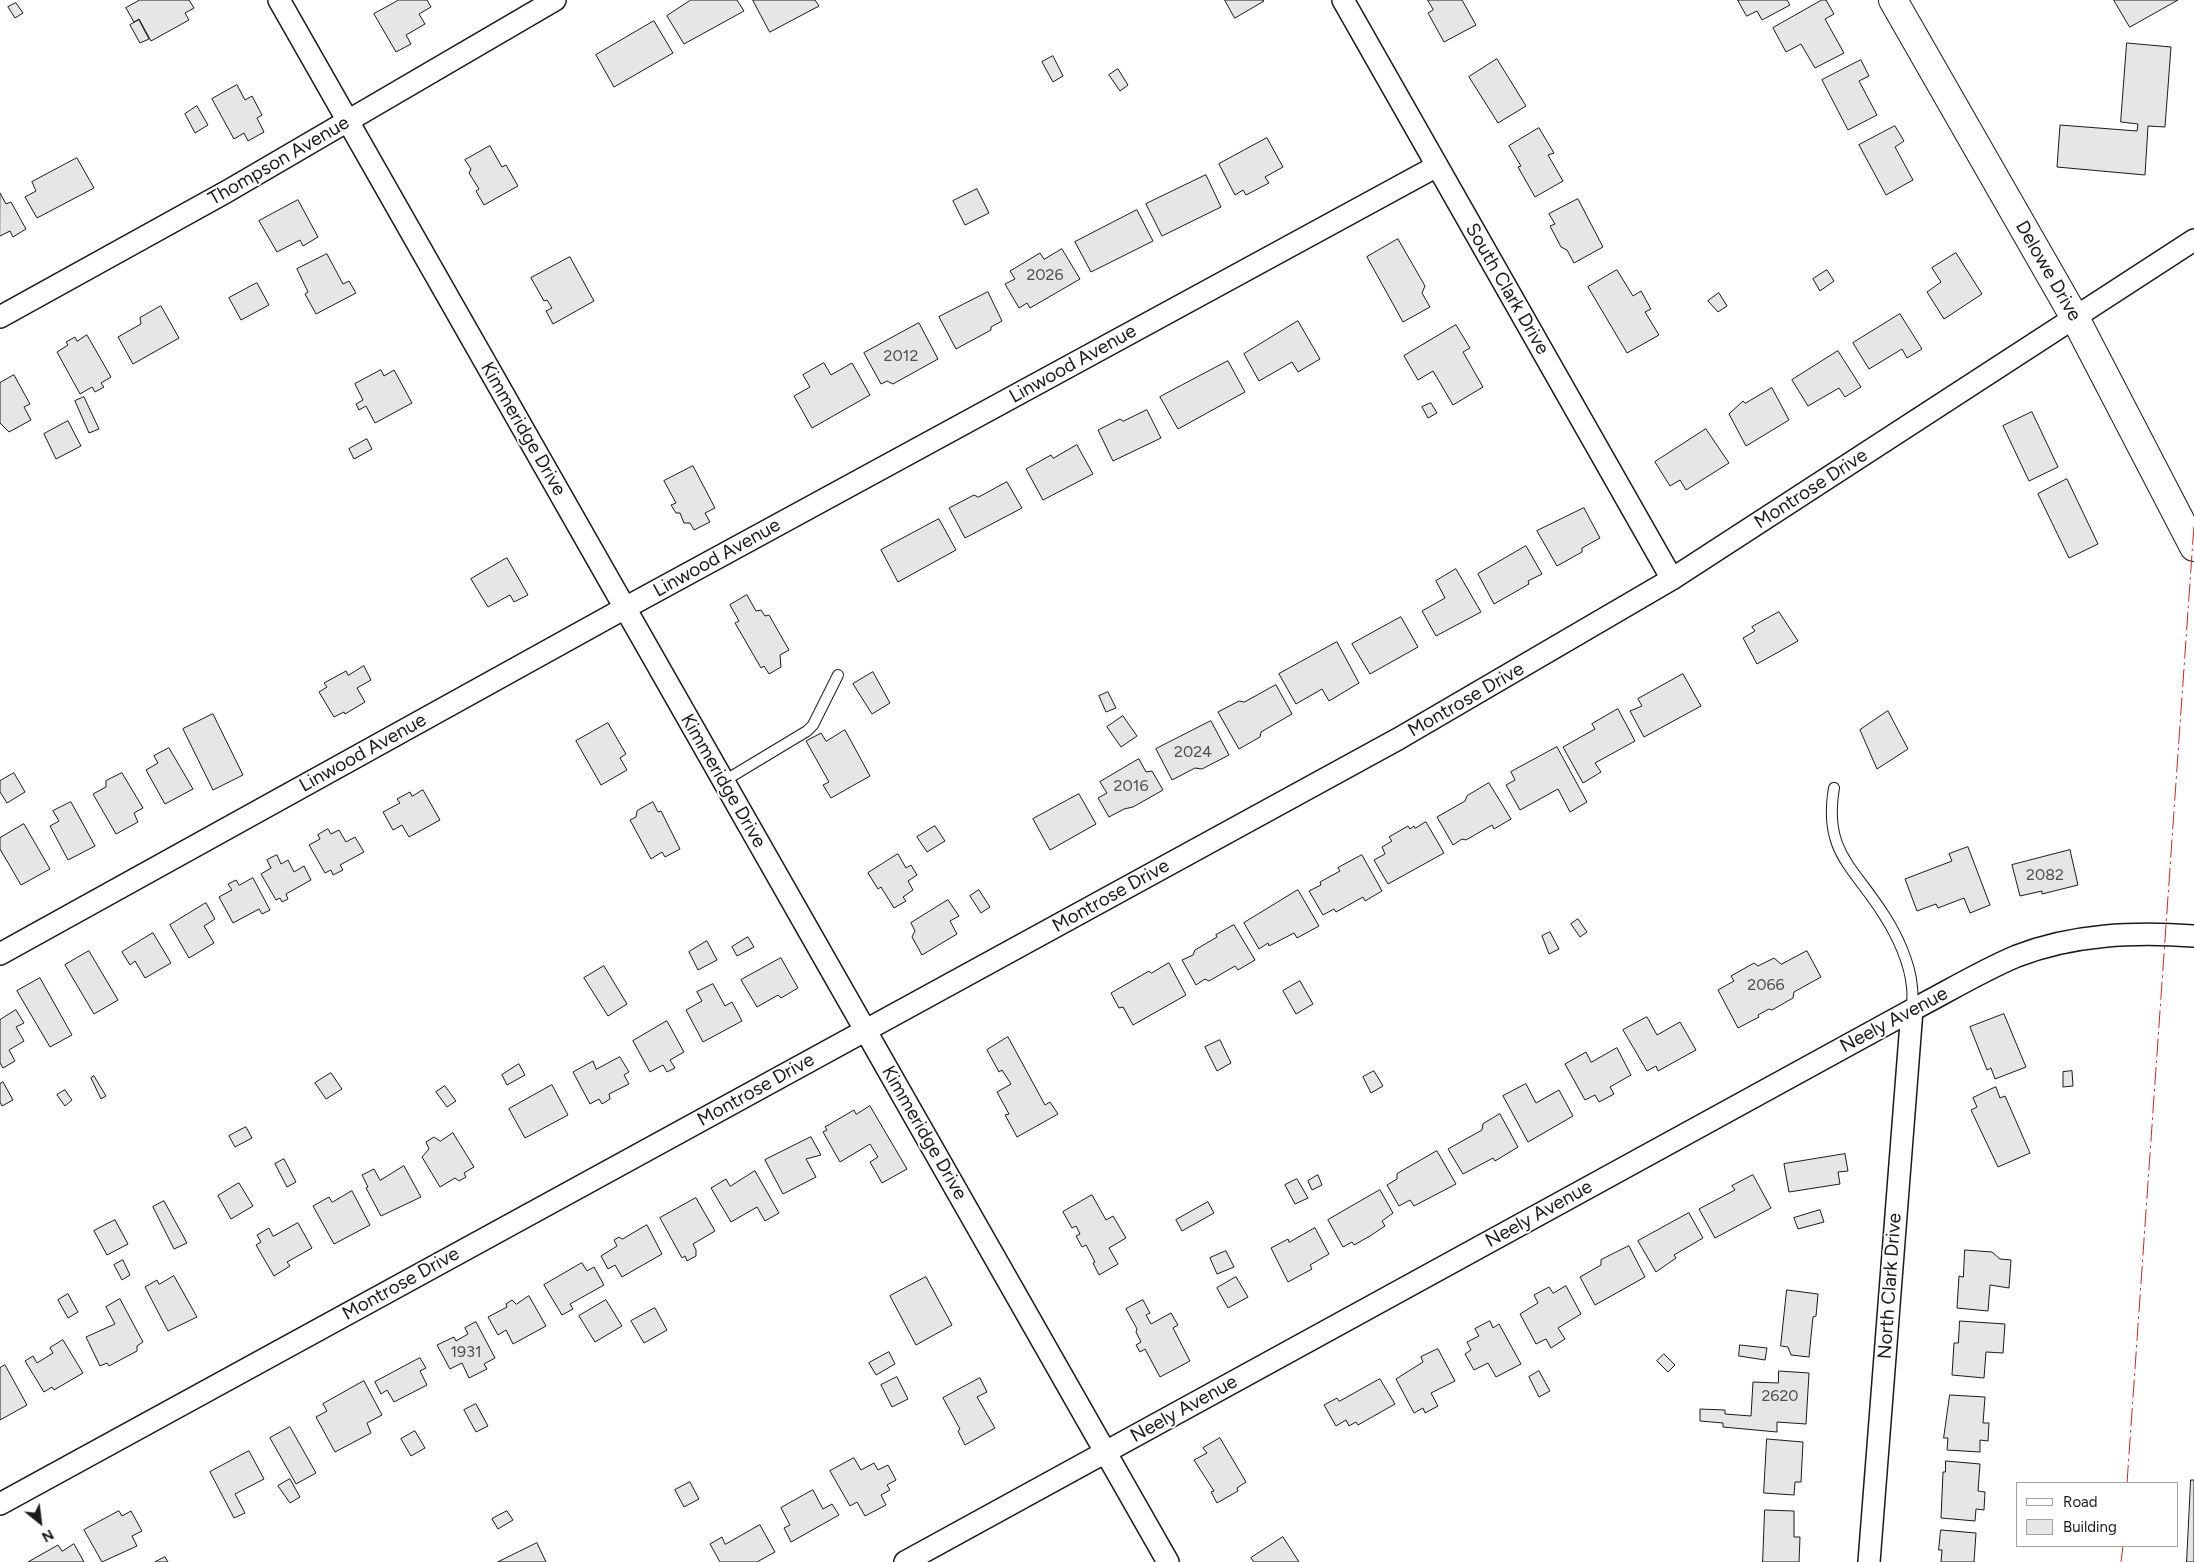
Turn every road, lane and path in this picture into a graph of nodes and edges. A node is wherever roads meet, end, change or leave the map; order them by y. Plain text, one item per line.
1 (279, 0) edge
2 (555, 0) edge
3 (1343, 0) edge
4 (1893, 0) edge
5 (348, 121) junction
6 (1437, 166) junction
7 (2194, 240) edge
8 (0, 317) edge
9 (2075, 318) junction
10 (2194, 547) edge
11 (1672, 579) junction
12 (625, 608) junction
13 (838, 675) dead end
14 (724, 781) junction
15 (1834, 788) dead end
16 (2194, 936) edge
17 (0, 954) edge
18 (1912, 1010) junction
19 (865, 1030) junction
20 (1105, 1452) junction
21 (0, 1504) edge
22 (905, 1562) edge
23 (1168, 1562) edge
24 (1869, 1562) edge

1 - 5 street, Kimmeridge Drive
2 - 5 street, Thompson Avenue
3 - 6 street, South Clark Drive
4 - 9 street, Delowe Drive
5 - 8 street, Thompson Avenue
5 - 12 street, Kimmeridge Drive
6 - 11 street, South Clark Drive
6 - 12 street, Linwood Avenue
7 - 9 street, Montrose Drive
9 - 10 street, Delowe Drive
9 - 11 street, Montrose Drive
11 - 19 street, Montrose Drive
12 - 14 street, Kimmeridge Drive
12 - 17 street, Linwood Avenue
13 - 14 lane
14 - 19 street, Kimmeridge Drive
15 - 18 lane
16 - 18 street, Neely Avenue
18 - 20 street, Neely Avenue
18 - 24 street, North Clark Drive
19 - 20 street, Kimmeridge Drive
19 - 21 street, Montrose Drive
20 - 22 street, Neely Avenue
20 - 23 street, Kimmeridge Drive

